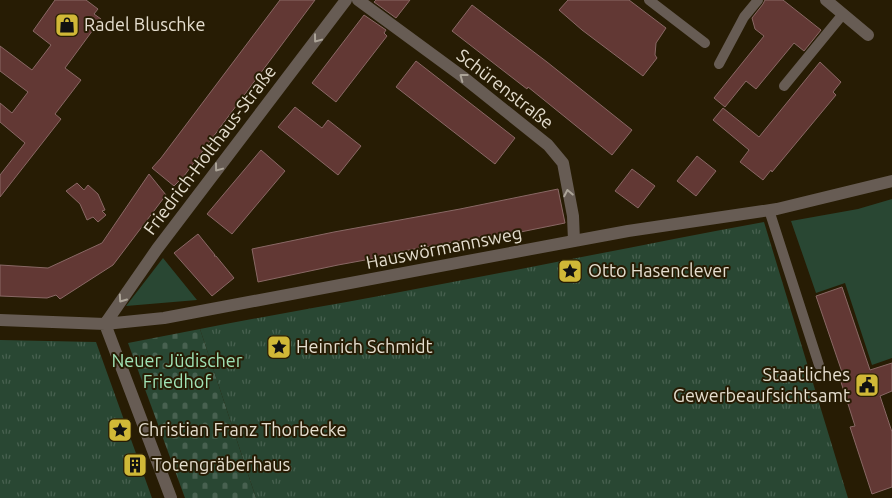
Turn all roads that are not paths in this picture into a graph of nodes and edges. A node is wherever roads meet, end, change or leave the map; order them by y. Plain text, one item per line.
1 (346, 0) edge
2 (358, 0) edge
3 (650, 0) edge
4 (758, 0) edge
5 (826, 0) edge
6 (843, 14) junction
7 (868, 35) dead end
8 (705, 43) dead end
9 (719, 64) dead end
10 (784, 86) dead end
11 (892, 170) edge
12 (887, 182) edge
13 (769, 210) junction
14 (574, 241) junction
15 (0, 320) edge
16 (105, 324) junction
17 (819, 365) dead end
18 (171, 498) edge

1 -> 16 street, Friedrich-Holthaus-Straße
14 -> 2 street, Schürenstraße
3 - 8 lane
4 - 9 lane
5 - 6 street
6 - 7 street
6 - 10 lane
11 - 12 street
12 - 13 street, Hauswörmannsweg
13 - 14 street, Hauswörmannsweg
13 - 17 lane
14 - 16 street, Hauswörmannsweg
15 - 16 street, Hauswörmannsweg
16 - 18 street

